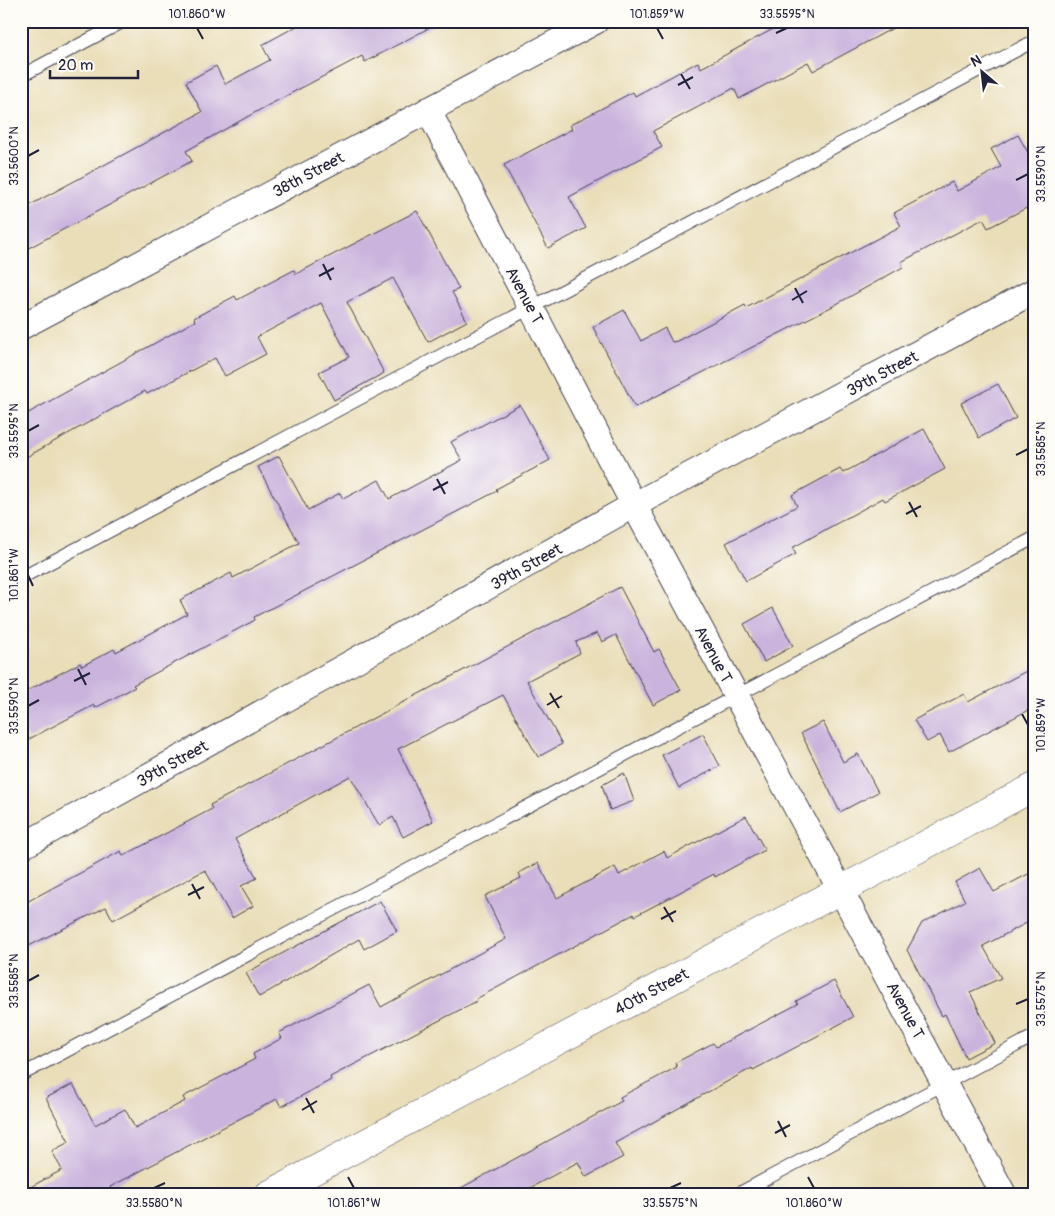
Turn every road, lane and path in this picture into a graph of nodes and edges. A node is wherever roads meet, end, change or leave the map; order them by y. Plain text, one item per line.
1 (124, 21) edge
2 (596, 21) edge
3 (1034, 41) edge
4 (21, 76) edge
5 (428, 110) junction
6 (1034, 292) edge
7 (531, 307) junction
8 (21, 327) edge
9 (634, 505) junction
10 (1034, 538) edge
11 (21, 578) edge
12 (736, 694) junction
13 (1034, 787) edge
14 (21, 847) edge
15 (842, 889) junction
16 (1034, 1036) edge
17 (21, 1075) edge
18 (945, 1083) junction
19 (268, 1195) edge
20 (736, 1195) edge
21 (1004, 1195) edge

1 - 4 lane
2 - 5 street, 38th Street
3 - 7 lane
5 - 7 street, Avenue T
5 - 8 street, 38th Street
6 - 9 street, 39th Street
7 - 9 street, Avenue T
7 - 11 lane
9 - 12 street, Avenue T
9 - 14 street, 39th Street
10 - 12 lane
12 - 15 street, Avenue T
12 - 17 lane
13 - 15 street, 40th Street
15 - 18 street, Avenue T
15 - 19 street, 40th Street
16 - 18 lane
18 - 20 lane
18 - 21 street, Avenue T

